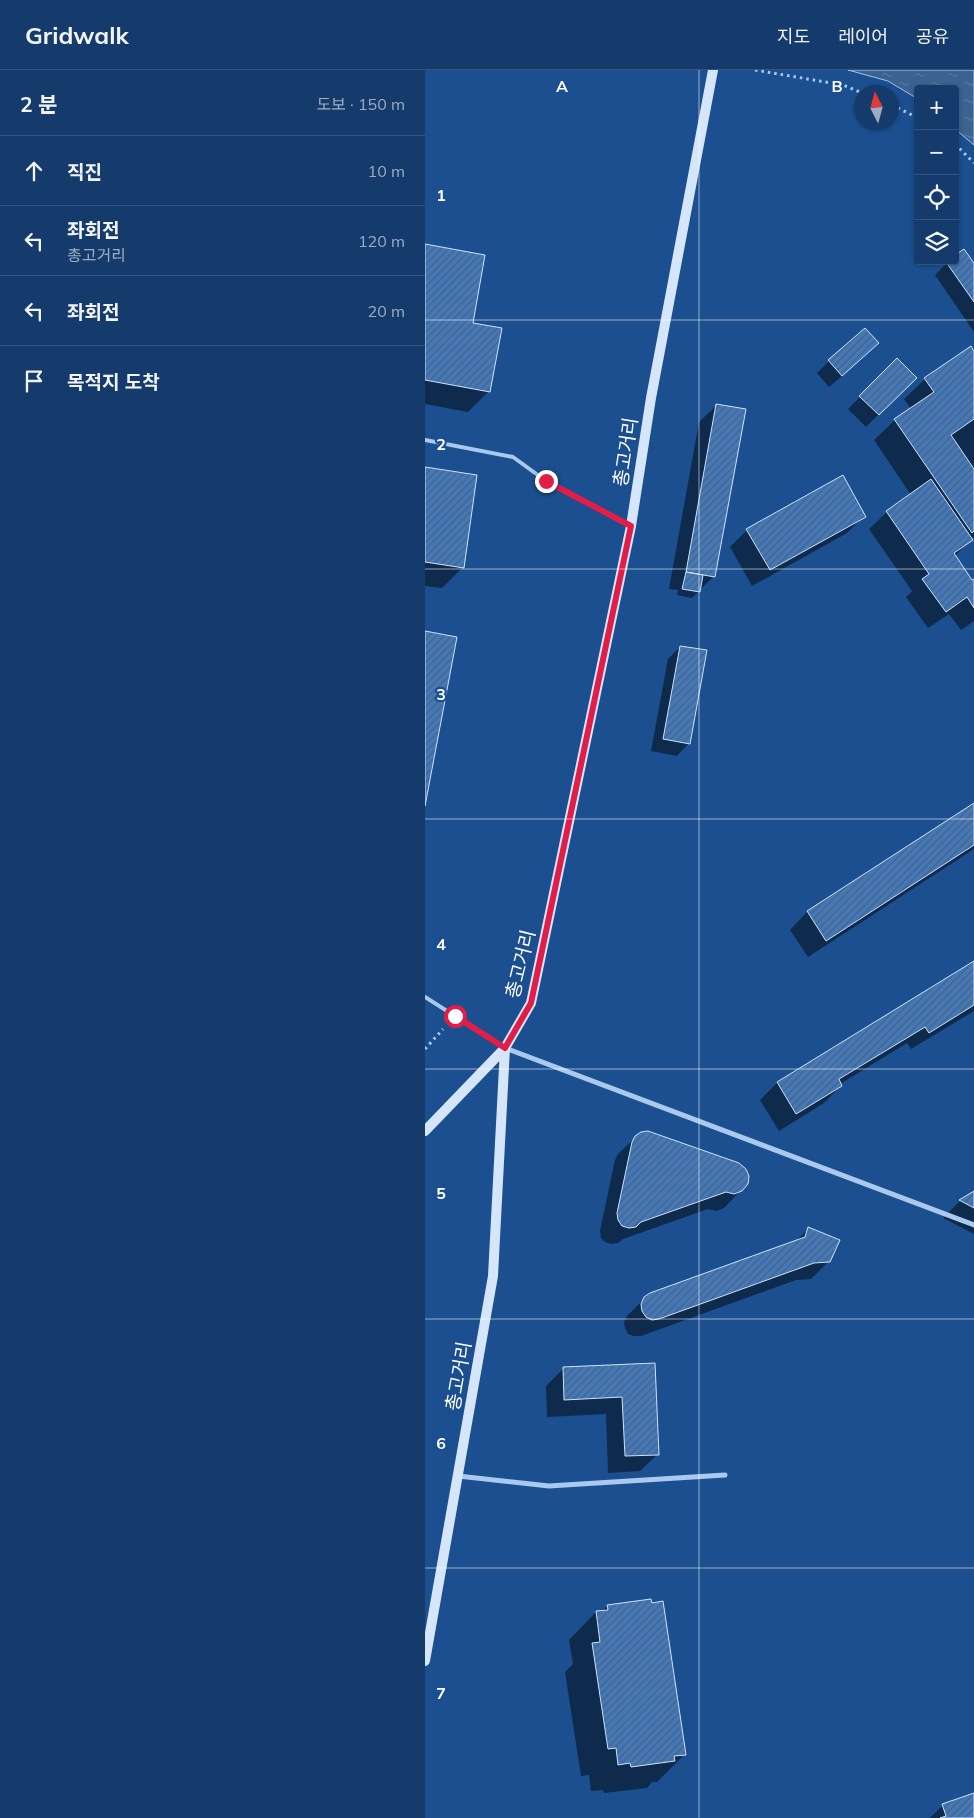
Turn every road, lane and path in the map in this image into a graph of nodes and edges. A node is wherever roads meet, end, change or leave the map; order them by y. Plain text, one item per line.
1 (713, 70) edge
2 (755, 70) edge
3 (854, 90) edge
4 (899, 109) edge
5 (914, 116) edge
6 (959, 148) edge
7 (974, 163) edge
8 (425, 440) edge
9 (631, 526) junction
10 (425, 997) edge
11 (455, 1016) junction
12 (505, 1048) junction
13 (425, 1049) edge
14 (425, 1131) edge
15 (974, 1225) edge
16 (725, 1475) dead end
17 (458, 1476) junction
18 (425, 1661) edge

1 - 9 main road, 총고거리
2 - 3 path
4 - 5 path
6 - 7 path
8 - 9 lane
9 - 12 main road, 총고거리
10 - 11 lane
11 - 12 lane
11 - 13 path
12 - 14 main road
12 - 15 street
12 - 17 main road, 총고거리
16 - 17 street
17 - 18 main road, 총고거리

